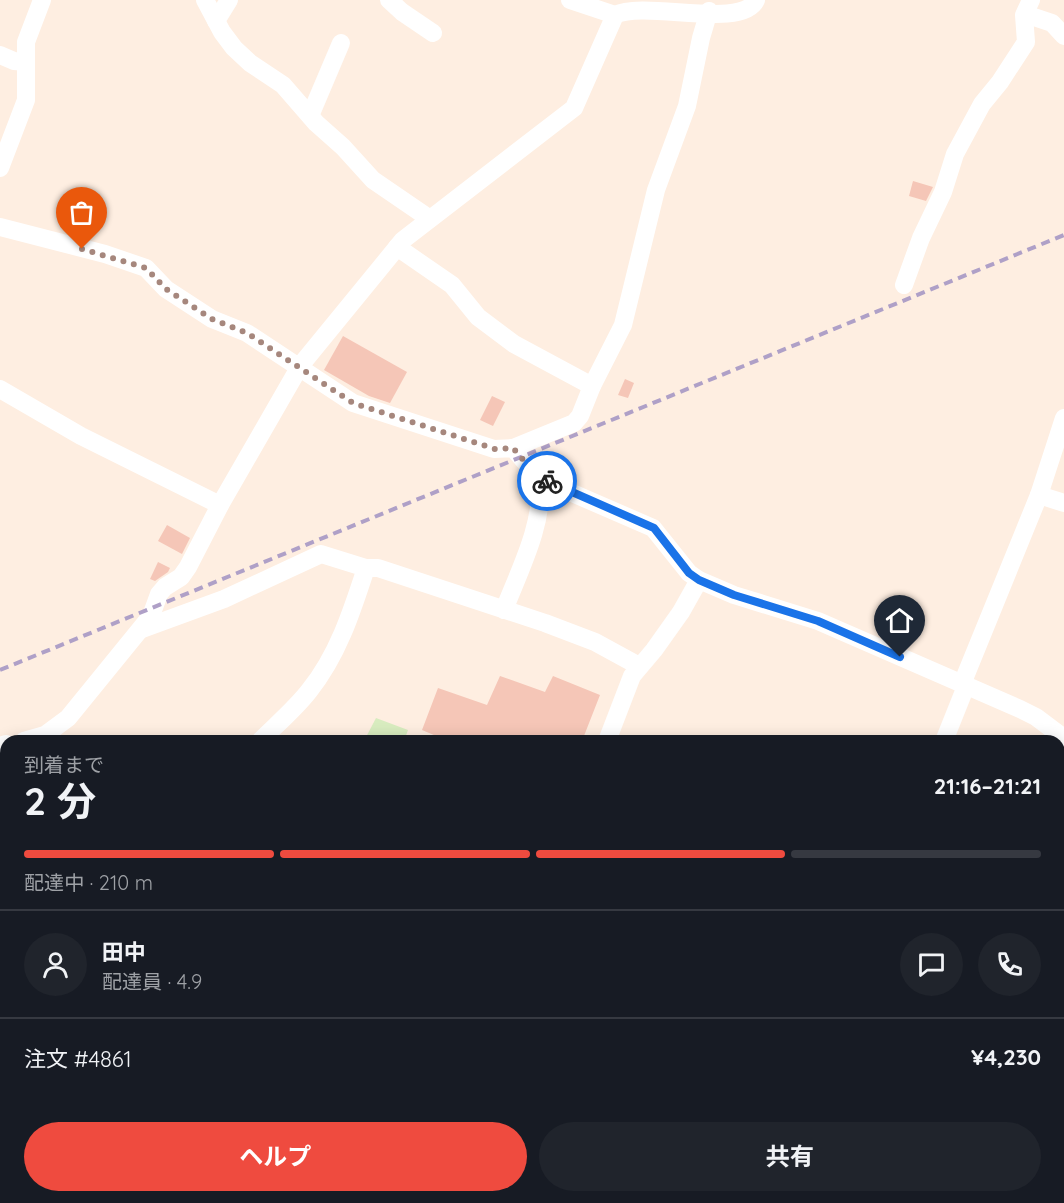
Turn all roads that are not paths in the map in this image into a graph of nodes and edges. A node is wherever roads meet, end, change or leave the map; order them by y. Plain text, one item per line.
1 (42, 0) edge
2 (205, 0) edge
3 (229, 0) edge
4 (389, 0) edge
5 (570, 0) edge
6 (756, 0) edge
7 (1028, 7) edge
8 (709, 11) junction
9 (615, 15) junction
10 (216, 21) junction
11 (433, 33) dead end
12 (1064, 36) edge
13 (341, 43) dead end
14 (0, 55) edge
15 (26, 62) junction
16 (310, 116) junction
17 (0, 168) edge
18 (430, 219) junction
19 (0, 228) edge
20 (397, 247) junction
21 (904, 285) dead end
22 (300, 366) junction
23 (592, 386) junction
24 (0, 389) edge
25 (1064, 418) edge
26 (513, 448) junction
27 (540, 479) junction
28 (1039, 495) junction
29 (1064, 503) edge
30 (220, 505) junction
31 (366, 568) junction
32 (699, 580) junction
33 (504, 610) junction
34 (140, 630) junction
35 (639, 666) junction
36 (964, 685) junction
37 (60, 735) edge
38 (266, 735) edge
39 (609, 735) edge
40 (946, 735) edge
41 (1060, 735) edge

1 - 15 street
2 - 10 street
3 - 10 street
4 - 11 street
5 - 9 street
6 - 8 street
7 - 12 street
7 - 21 street
8 - 9 street
8 - 23 street
9 - 18 street
10 - 16 street
13 - 16 street
14 - 15 street
15 - 17 street
16 - 18 street
18 - 20 street
19 - 22 street
20 - 22 street
20 - 23 street
22 - 26 street
22 - 30 street
23 - 26 street
24 - 30 street
25 - 28 street
26 - 27 street
27 - 32 street
27 - 33 street
28 - 29 street
28 - 36 street
30 - 34 street
31 - 33 street
31 - 34 street
31 - 38 street
32 - 35 street
32 - 36 street
33 - 35 street
34 - 37 street
35 - 39 street
36 - 40 street
36 - 41 street

